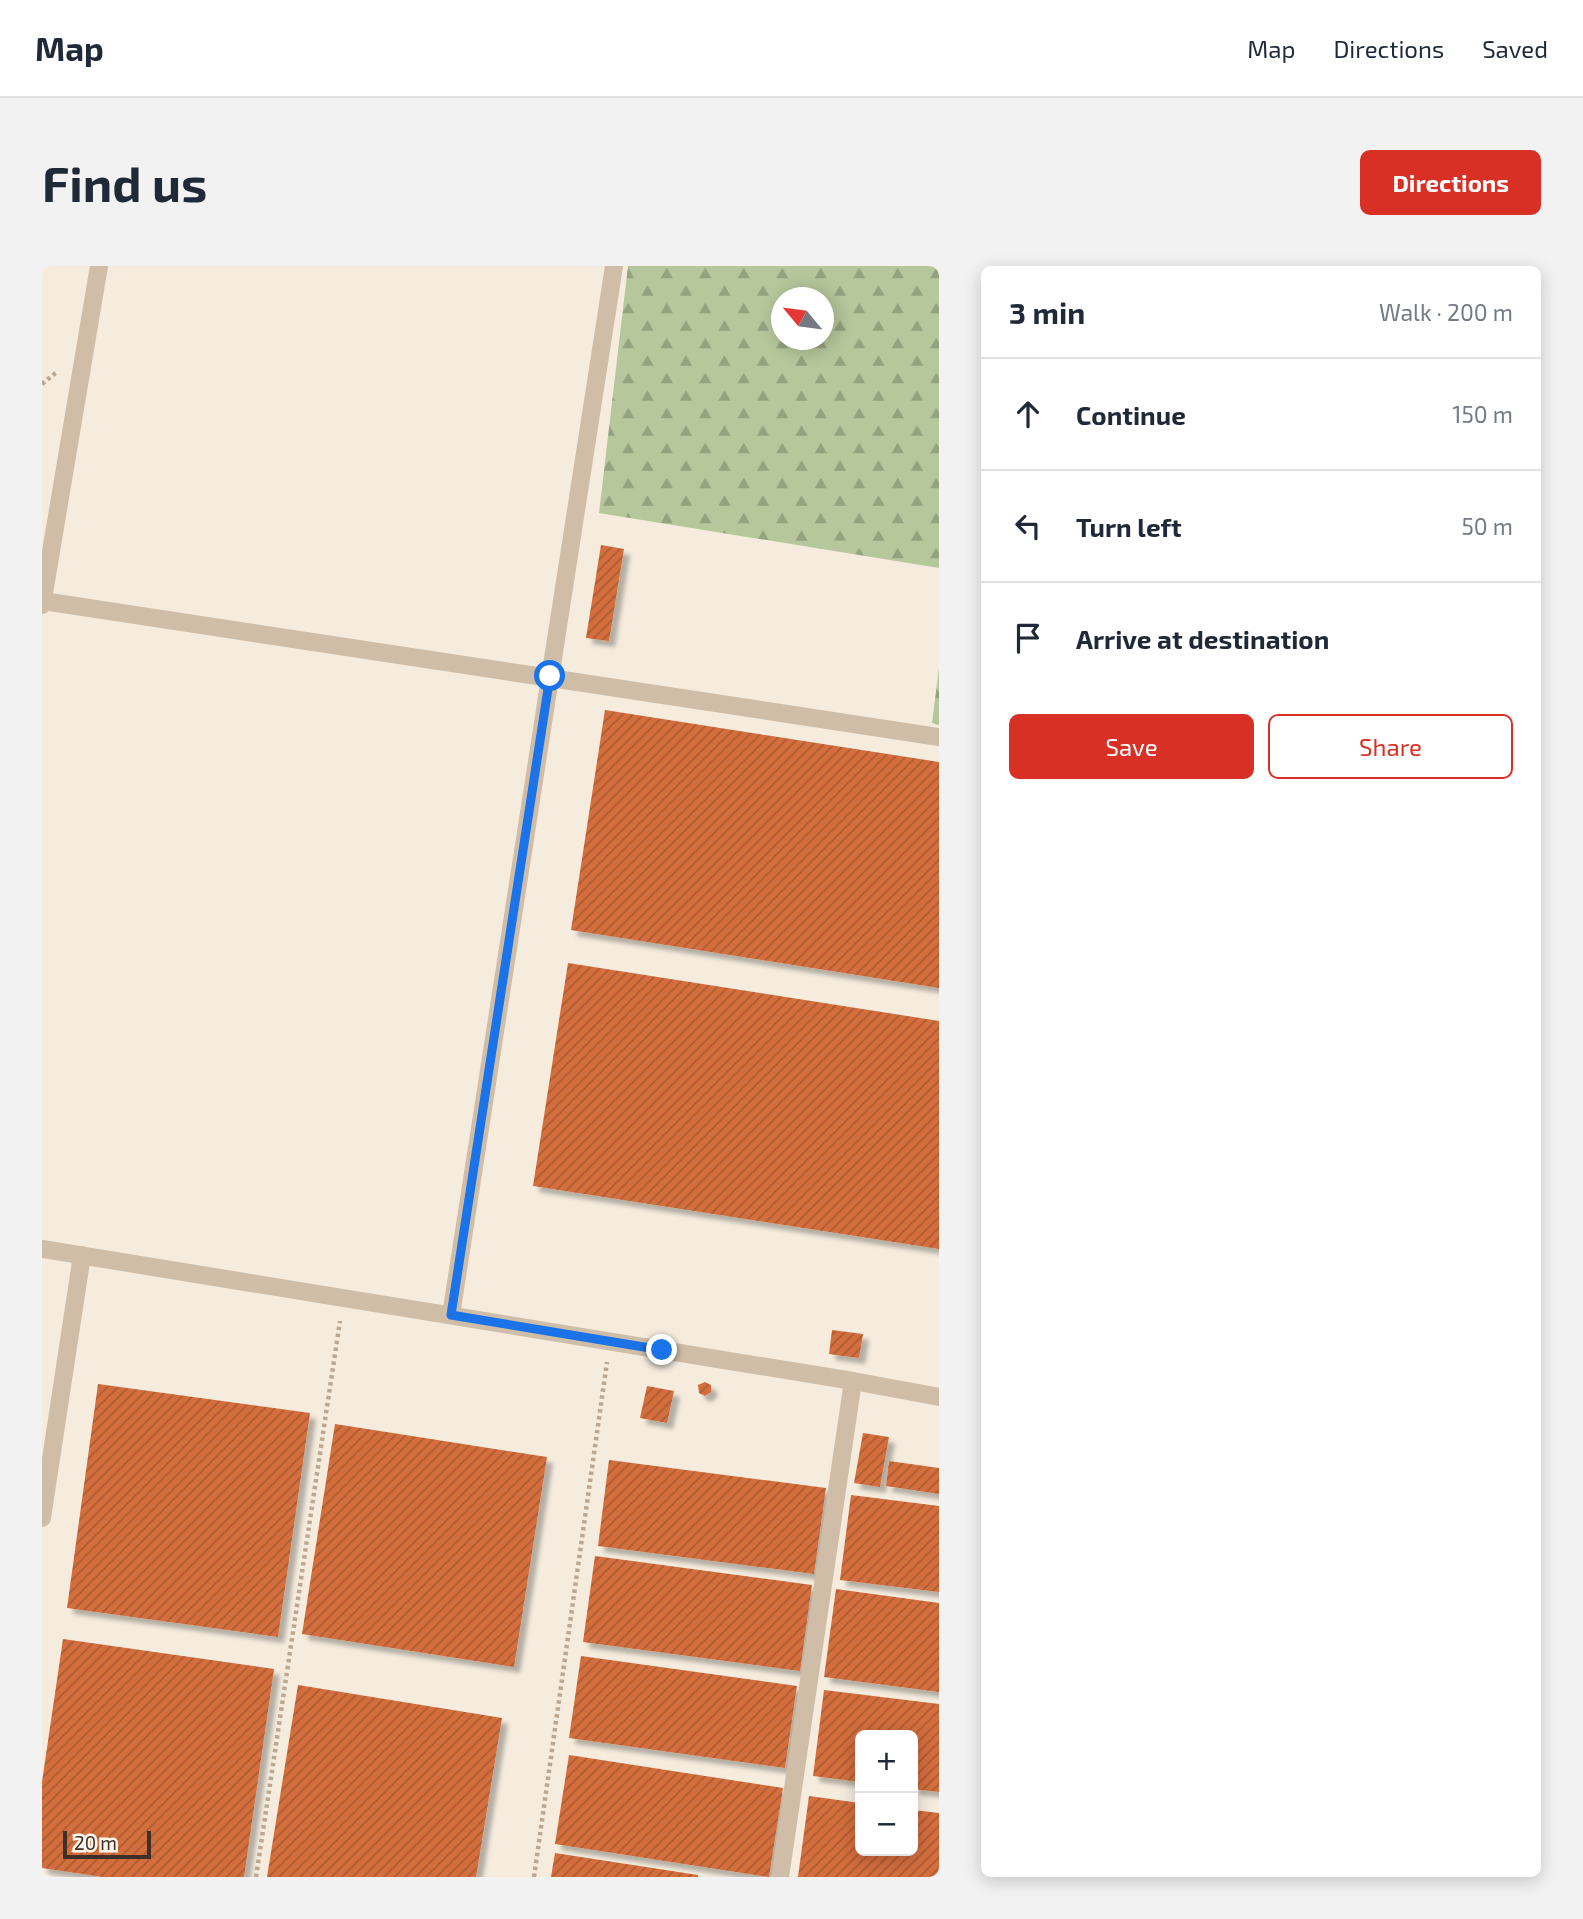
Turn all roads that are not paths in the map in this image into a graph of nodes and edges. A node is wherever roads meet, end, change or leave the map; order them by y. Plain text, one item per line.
1 (99, 266) edge
2 (614, 266) edge
3 (42, 603) edge
4 (550, 676) junction
5 (939, 737) edge
6 (42, 1249) edge
7 (82, 1255) junction
8 (451, 1315) junction
9 (853, 1381) junction
10 (939, 1397) edge
11 (42, 1518) edge
12 (780, 1877) edge

1 - 3 lane
2 - 4 lane
3 - 4 lane
4 - 5 lane
4 - 8 lane
6 - 7 lane
7 - 8 lane
7 - 11 lane
8 - 9 lane
9 - 10 lane
9 - 12 lane

